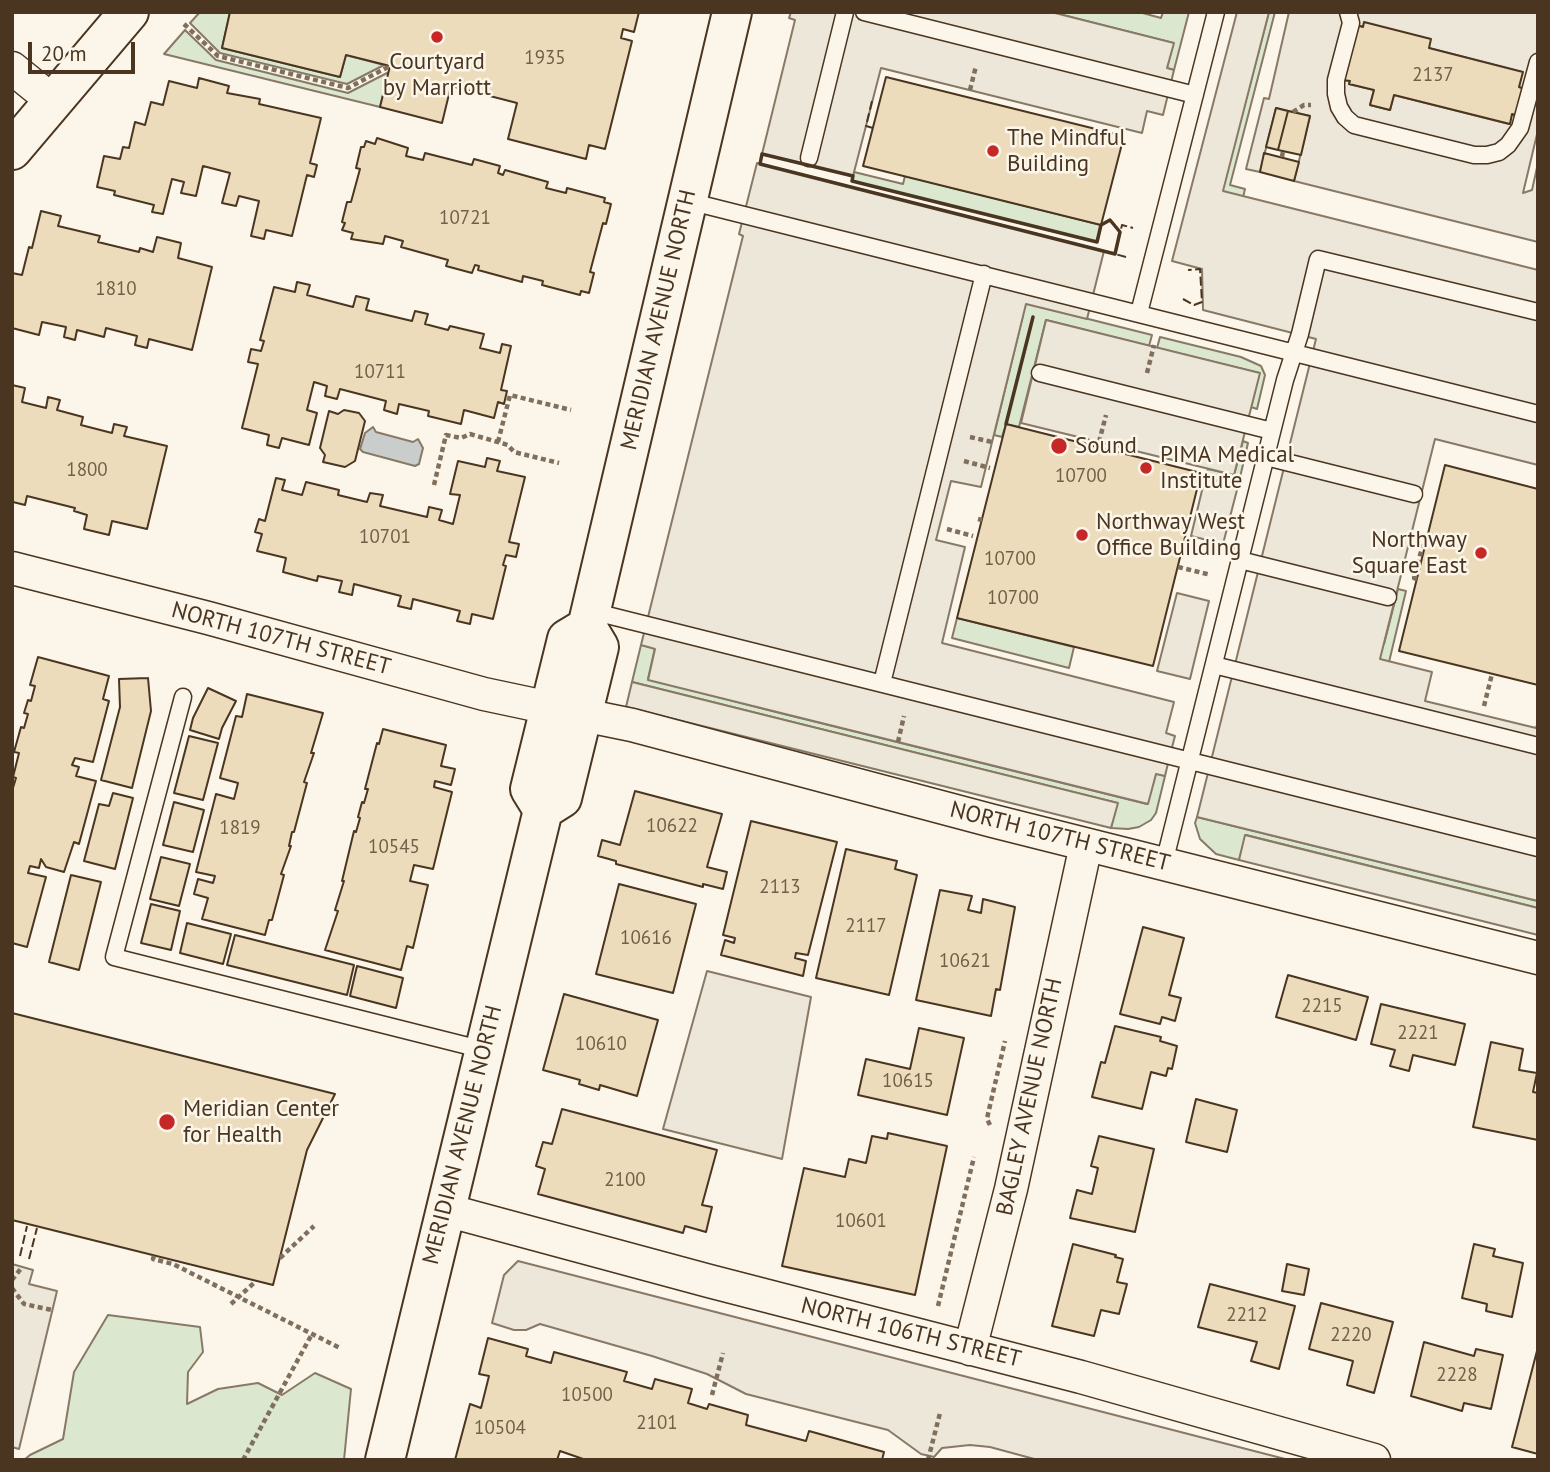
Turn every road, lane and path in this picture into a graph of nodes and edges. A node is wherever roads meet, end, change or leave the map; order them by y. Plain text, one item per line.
1 (129, 12) edge
2 (732, 12) edge
3 (845, 12) edge
4 (864, 12) edge
5 (1216, 12) edge
6 (1349, 12) edge
7 (184, 24) dead end
8 (1538, 62) edge
9 (390, 66) dead end
10 (12, 68) edge
11 (1195, 95) junction
12 (54, 102) junction
13 (1312, 104) dead end
14 (1293, 112) dead end
15 (12, 150) edge
16 (808, 158) dead end
17 (688, 201) junction
18 (984, 274) junction
19 (1139, 313) junction
20 (1538, 313) edge
21 (1294, 353) junction
22 (1040, 373) dead end
23 (571, 411) dead end
24 (1538, 414) edge
25 (1272, 431) junction
26 (498, 442) junction
27 (1266, 457) junction
28 (559, 463) dead end
29 (434, 485) dead end
30 (1414, 494) dead end
31 (939, 527) dead end
32 (973, 536) dead end
33 (1423, 544) dead end
34 (1240, 560) junction
35 (1178, 567) dead end
36 (12, 568) edge
37 (1215, 576) dead end
38 (1417, 579) dead end
39 (1388, 597) dead end
40 (589, 619) junction
41 (1214, 665) junction
42 (1492, 674) dead end
43 (882, 683) junction
44 (183, 696) dead end
45 (566, 711) junction
46 (905, 711) dead end
47 (1482, 715) dead end
48 (898, 742) dead end
49 (1538, 746) edge
50 (1190, 761) junction
51 (1086, 845) junction
52 (1538, 848) edge
53 (1164, 863) junction
54 (1538, 958) edge
55 (484, 1050) junction
56 (974, 1157) dead end
57 (446, 1210) junction
58 (314, 1226) dead end
59 (154, 1256) dead end
60 (280, 1258) dead end
61 (22, 1267) dead end
62 (12, 1280) edge
63 (256, 1281) dead end
64 (12, 1288) edge
65 (239, 1298) junction
66 (231, 1304) dead end
67 (52, 1310) dead end
68 (936, 1318) dead end
69 (312, 1334) junction
70 (340, 1348) dead end
71 (970, 1349) junction
72 (723, 1353) dead end
73 (712, 1395) dead end
74 (940, 1413) dead end
75 (243, 1460) edge
76 (385, 1460) edge
77 (928, 1460) edge
78 (1374, 1460) edge

1 - 12 street
2 - 17 street, MERIDIAN AVENUE NORTH
3 - 16 lane
4 - 11 lane
5 - 11 lane
6 - 8 lane
7 - 9 path
10 - 12 street
11 - 19 lane
12 - 15 street
13 - 14 path
17 - 18 lane
17 - 40 street, MERIDIAN AVENUE NORTH
18 - 19 lane
18 - 43 lane
19 - 21 lane
20 - 21 lane
21 - 24 lane
21 - 25 lane
22 - 25 lane
23 - 26 path
25 - 27 lane
26 - 28 path
26 - 29 path
27 - 30 lane
27 - 34 lane
31 - 32 path
33 - 38 path
34 - 39 lane
34 - 41 lane
35 - 37 path
36 - 45 street, NORTH 107TH STREET
40 - 43 lane
40 - 45 street, MERIDIAN AVENUE NORTH
41 - 49 lane
41 - 50 lane
42 - 47 path
43 - 50 lane
44 - 55 lane
45 - 51 street, NORTH 107TH STREET
45 - 55 street, MERIDIAN AVENUE NORTH
46 - 48 path
50 - 52 lane
50 - 53 lane
51 - 53 street, NORTH 107TH STREET
51 - 71 street, BAGLEY AVENUE NORTH
53 - 54 street, NORTH 107TH STREET
55 - 57 street, MERIDIAN AVENUE NORTH
56 - 68 path
57 - 71 street, NORTH 106TH STREET
57 - 76 street, MERIDIAN AVENUE NORTH
58 - 60 path
59 - 65 path
61 - 62 path
63 - 65 path
64 - 67 path
65 - 66 path
65 - 69 path
69 - 70 path
69 - 75 path
71 - 78 street, NORTH 106TH STREET
72 - 73 path
74 - 77 path

